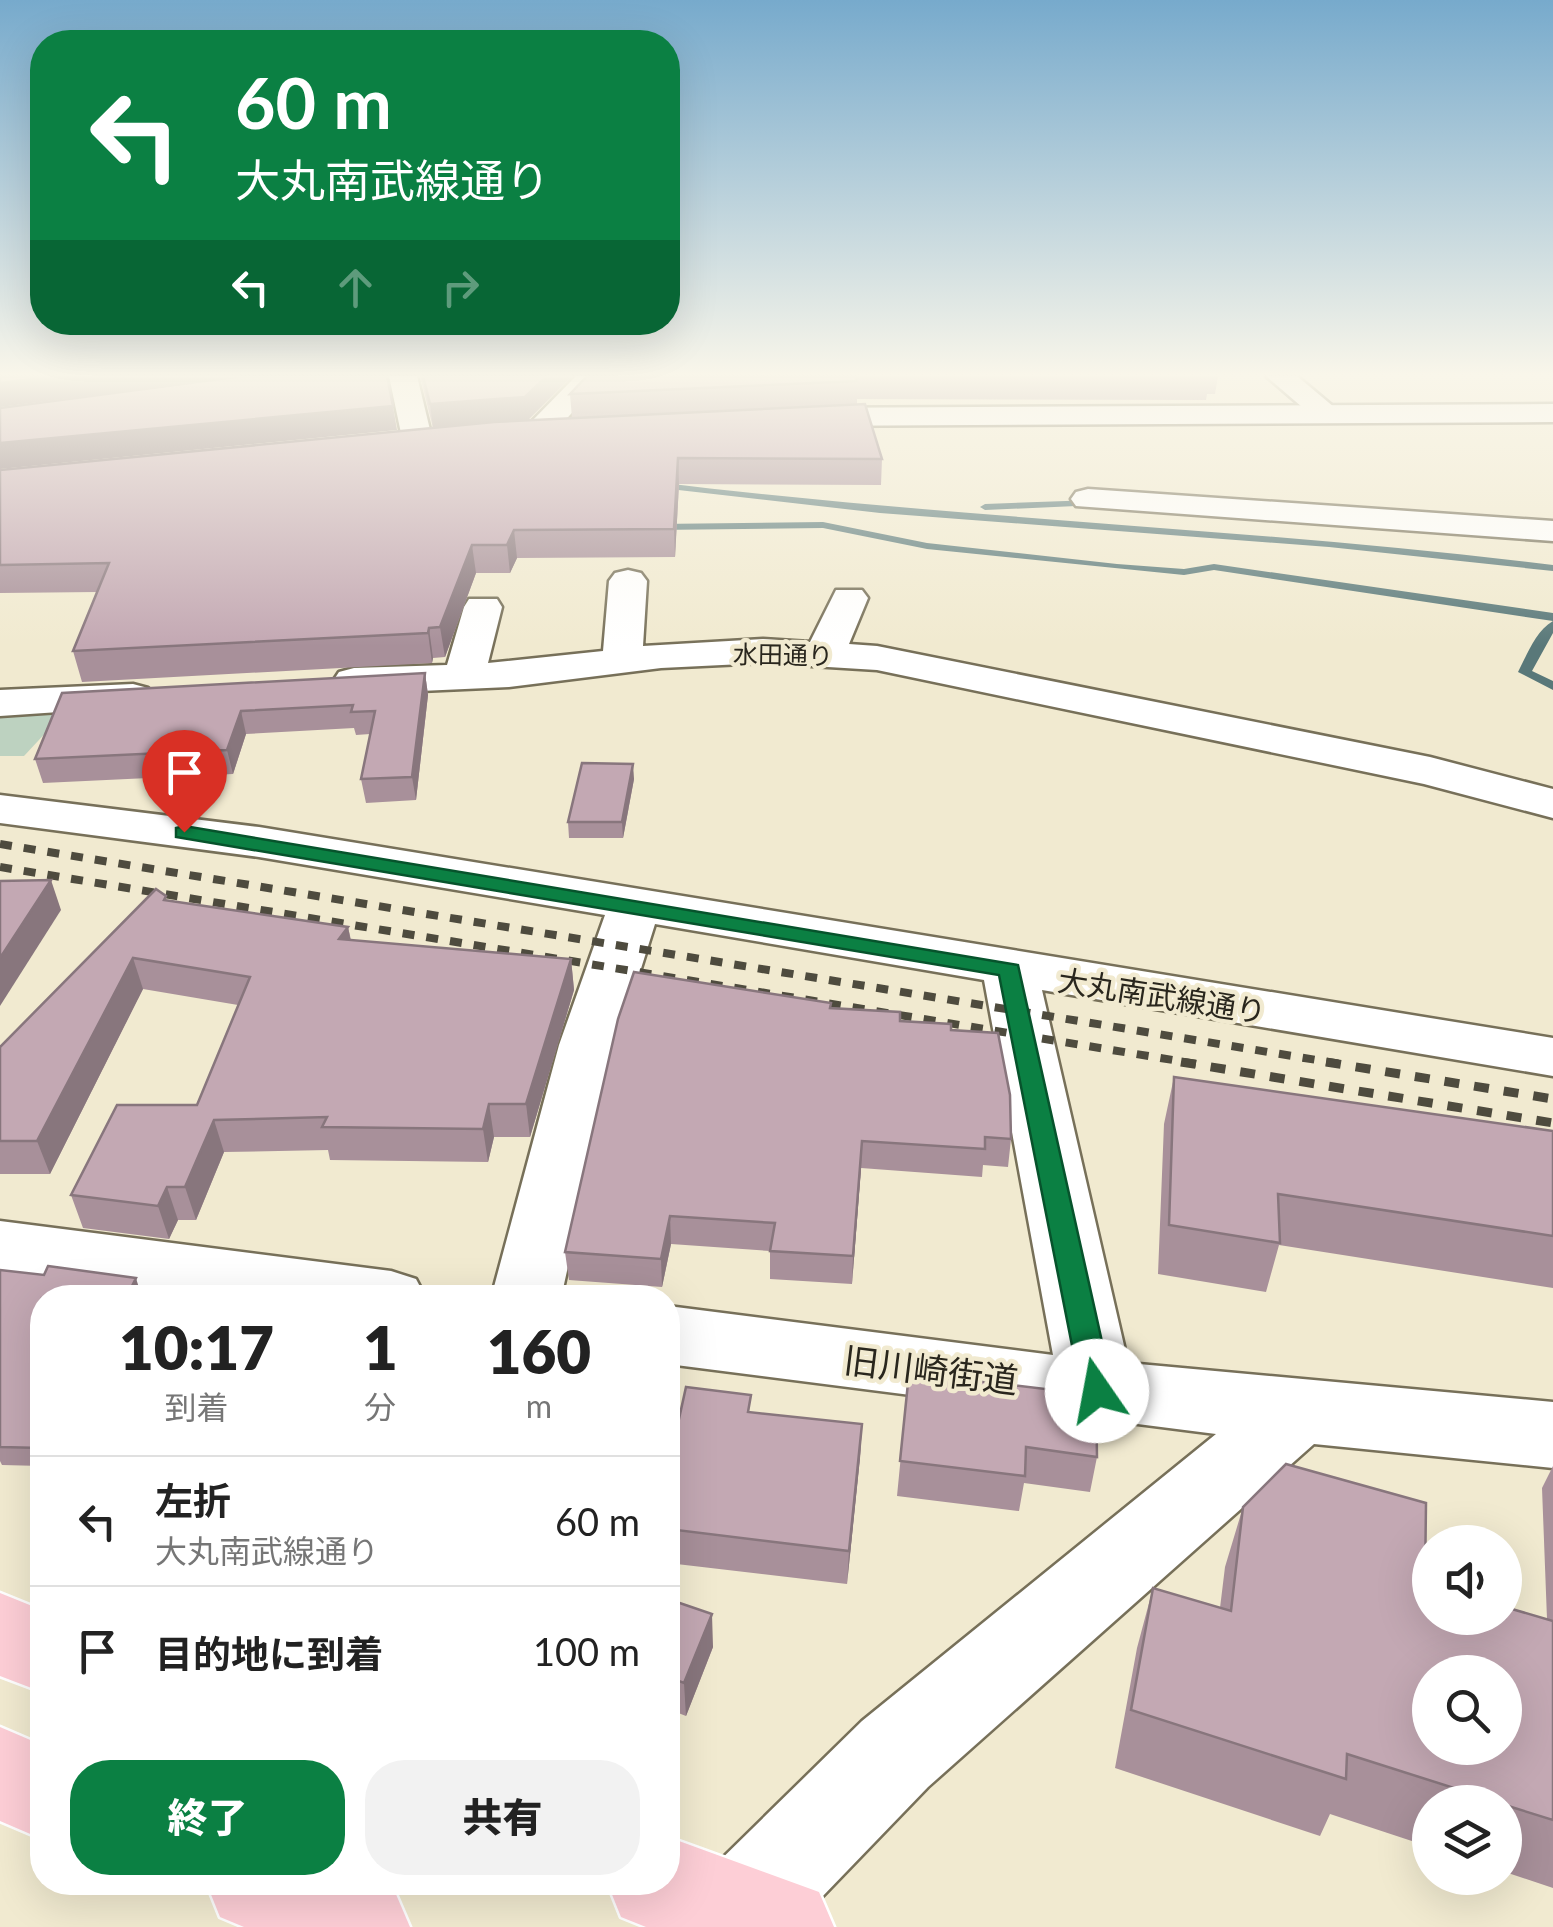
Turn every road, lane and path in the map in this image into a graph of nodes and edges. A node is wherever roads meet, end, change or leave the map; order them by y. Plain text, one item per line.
1 (1088, 498) dead end
2 (1553, 531) edge
3 (628, 581) dead end
4 (849, 598) dead end
5 (483, 607) dead end
6 (826, 652) junction
7 (622, 660) junction
8 (464, 677) junction
9 (323, 682) edge
10 (178, 694) edge
11 (0, 704) edge
12 (1553, 804) edge
13 (0, 809) edge
14 (634, 906) junction
15 (1010, 970) junction
16 (1553, 1058) edge
17 (0, 1247) edge
18 (291, 1285) edge
19 (529, 1285) edge
20 (680, 1337) edge
21 (1097, 1391) junction
22 (1297, 1412) junction
23 (1553, 1435) edge
24 (0, 1634) edge
25 (30, 1646) edge
26 (0, 1774) edge
27 (30, 1787) edge
28 (286, 1895) edge
29 (723, 1912) edge
30 (360, 1927) edge

1 - 2 street
3 - 7 street
4 - 6 street
5 - 8 street
6 - 7 street, 水田通り
6 - 12 street, 水田通り
7 - 8 street, 水田通り
8 - 9 street, 水田通り
10 - 11 street
13 - 14 street, 大丸南武線通り
14 - 15 street, 大丸南武線通り
14 - 19 street
15 - 16 street, 大丸南武線通り
15 - 21 street
17 - 18 street
20 - 21 street, 旧川崎街道
21 - 22 street, 旧川崎街道
22 - 23 street, 旧川崎街道
22 - 29 street
24 - 25 main road
26 - 27 main road
28 - 30 main road

